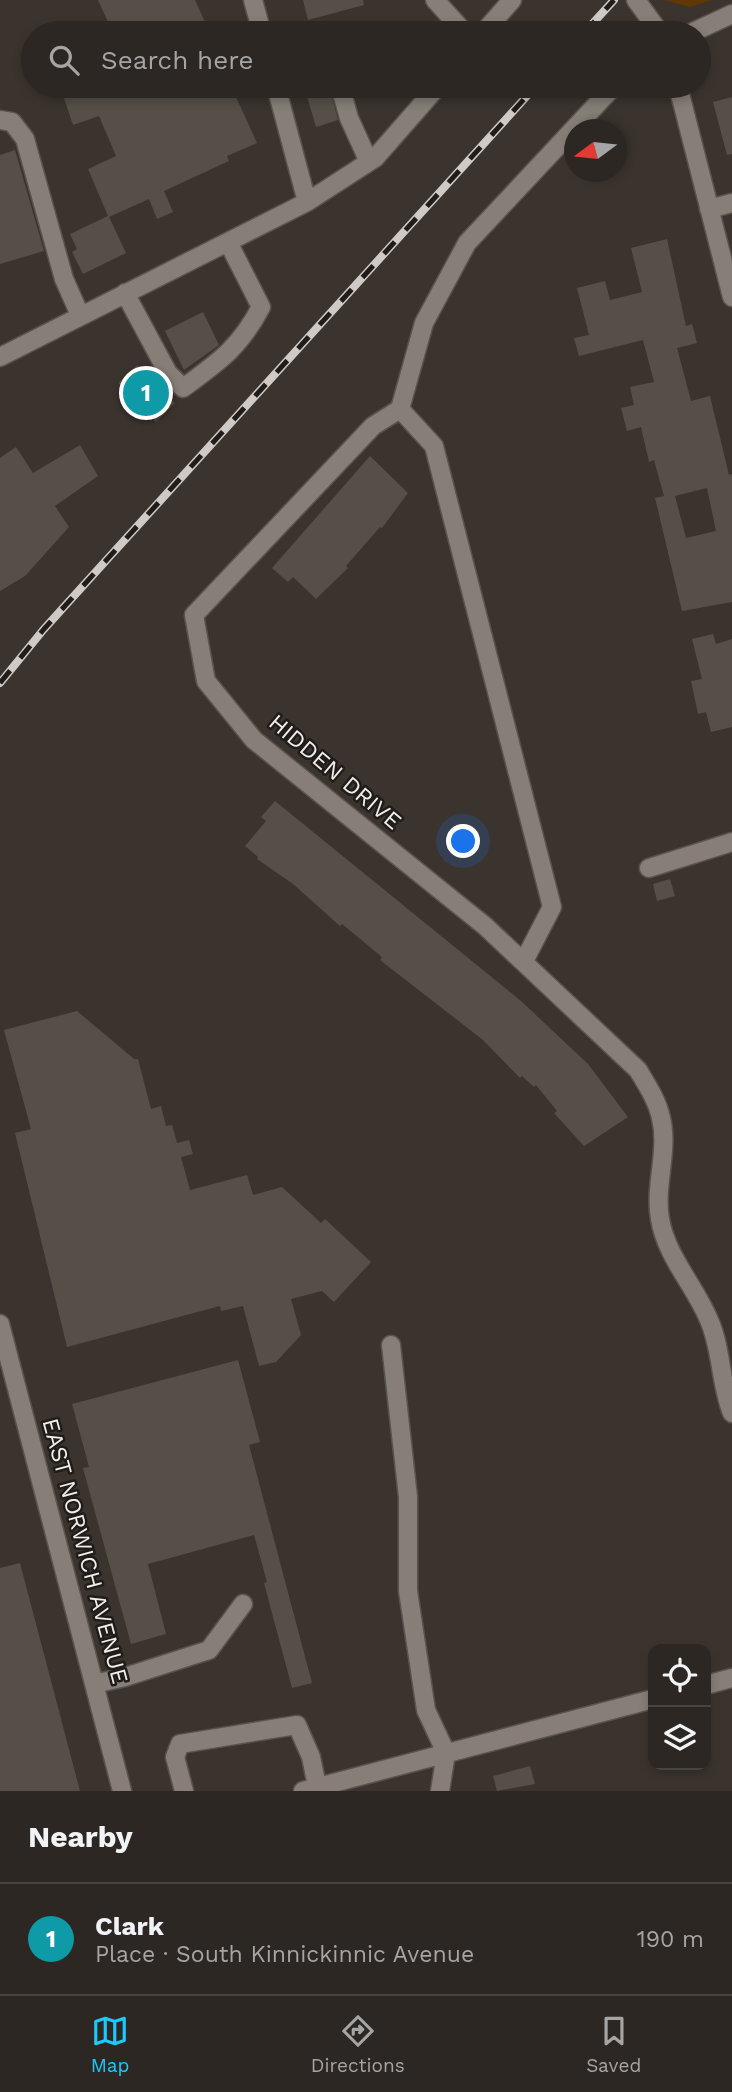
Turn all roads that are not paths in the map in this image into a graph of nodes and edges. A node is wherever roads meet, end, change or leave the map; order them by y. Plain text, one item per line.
1 (253, 0) edge
2 (435, 0) edge
3 (512, 0) edge
4 (636, 0) edge
5 (732, 15) edge
6 (259, 21) edge
7 (454, 21) edge
8 (494, 21) edge
9 (651, 21) edge
10 (711, 24) edge
11 (279, 98) edge
12 (343, 98) edge
13 (427, 98) edge
14 (603, 98) edge
15 (681, 98) edge
16 (0, 120) edge
17 (369, 162) junction
18 (307, 202) junction
19 (732, 203) edge
20 (709, 209) junction
21 (228, 242) junction
22 (125, 293) junction
23 (732, 296) edge
24 (80, 315) junction
25 (0, 357) edge
26 (400, 409) junction
27 (732, 842) edge
28 (649, 868) dead end
29 (524, 961) junction
30 (0, 1324) edge
31 (391, 1345) dead end
32 (732, 1413) edge
33 (243, 1604) dead end
34 (732, 1678) edge
35 (94, 1684) junction
36 (711, 1684) edge
37 (648, 1700) edge
38 (446, 1753) junction
39 (313, 1790) edge
40 (122, 1791) edge
41 (184, 1791) edge
42 (440, 1791) edge

1 - 6 street
2 - 7 street
3 - 8 street
4 - 9 street
5 - 10 street
11 - 18 street
12 - 17 street
13 - 17 street
14 - 26 street
15 - 20 street
16 - 24 street
17 - 18 street
18 - 21 street
19 - 20 street
20 - 23 street
21 - 22 street
21 - 22 street
22 - 24 street
24 - 25 street
26 - 29 street
26 - 29 street, HIDDEN DRIVE
27 - 28 street
29 - 32 street, HIDDEN DRIVE
30 - 35 street, EAST NORWICH AVENUE
31 - 38 street
33 - 35 street
34 - 36 street
35 - 40 street, EAST NORWICH AVENUE
37 - 38 street
38 - 39 street
38 - 42 street
39 - 41 street

